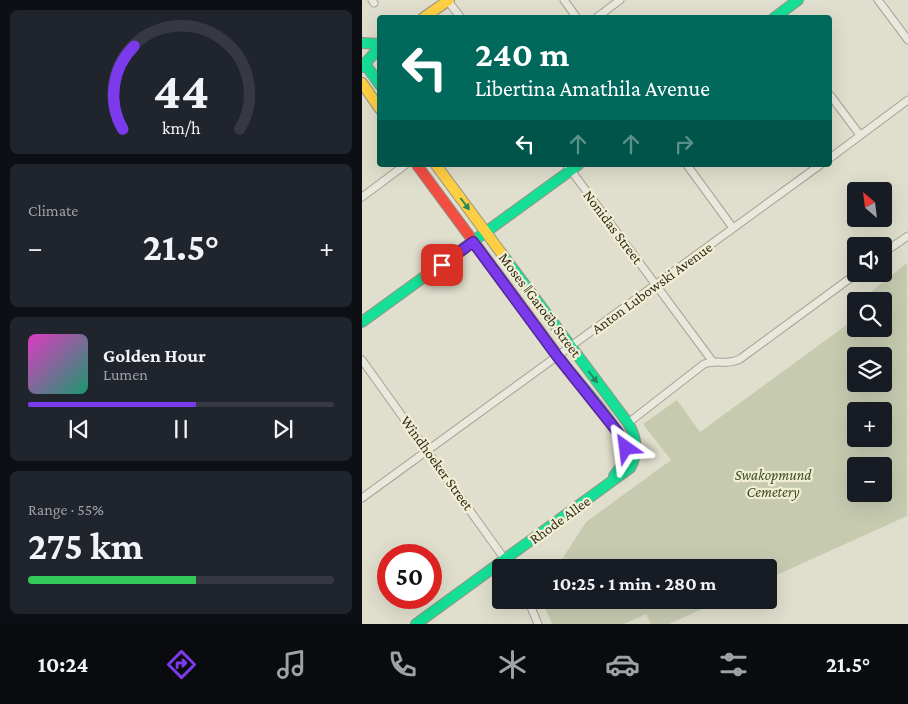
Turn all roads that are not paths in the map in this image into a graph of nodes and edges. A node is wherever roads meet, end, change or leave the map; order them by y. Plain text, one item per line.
1 (448, 0) edge
2 (564, 0) edge
3 (620, 0) edge
4 (798, 0) edge
5 (878, 0) edge
6 (427, 15) edge
7 (459, 15) edge
8 (575, 15) edge
9 (600, 15) edge
10 (778, 15) edge
11 (908, 40) edge
12 (362, 43) edge
13 (377, 47) edge
14 (377, 49) edge
15 (363, 62) edge
16 (377, 81) edge
17 (362, 83) edge
18 (832, 98) edge
19 (908, 100) edge
20 (377, 105) edge
21 (860, 135) junction
22 (832, 156) edge
23 (402, 167) edge
24 (419, 167) edge
25 (437, 167) edge
26 (572, 167) edge
27 (688, 167) edge
28 (817, 167) edge
29 (362, 197) edge
30 (733, 228) junction
31 (486, 233) junction
32 (908, 236) edge
33 (473, 242) junction
34 (892, 247) edge
35 (847, 281) edge
36 (656, 284) junction
37 (362, 322) edge
38 (571, 347) junction
39 (557, 356) junction
40 (362, 360) edge
41 (713, 362) junction
42 (628, 423) junction
43 (428, 449) junction
44 (605, 486) junction
45 (362, 498) edge
46 (506, 559) edge
47 (514, 559) edge
48 (492, 574) edge
49 (532, 609) edge
50 (416, 624) edge
51 (538, 624) edge

1 - 6 main road
1 - 7 street
2 - 8 street
3 - 9 street
4 - 10 main road
5 - 11 street
12 - 13 main road
14 - 15 main road
15 - 16 main road
17 - 20 main road
18 - 21 street
19 - 21 street
21 - 22 street
23 - 29 street
24 - 33 main road, Moses ǁGaroëb Street
25 -> 31 main road, Moses ǁGaroëb Street
26 - 31 main road
26 - 36 street, Nonidas Street
27 - 30 street
28 - 30 street, Anton Lubowski Avenue
30 - 36 street, Anton Lubowski Avenue
31 - 33 main road
31 - 38 main road, Moses ǁGaroëb Street
32 - 34 street
33 - 37 main road
33 - 39 main road, Moses ǁGaroëb Street
35 - 41 street
36 - 38 street, Anton Lubowski Avenue
36 - 41 street, Nonidas Street
38 - 39 street, Anton Lubowski Avenue
38 -> 42 main road, Moses ǁGaroëb Street
39 - 43 street, Anton Lubowski Avenue
39 - 44 main road, Moses ǁGaroëb Street
40 - 43 street, Windhoeker Street
41 - 42 street
42 - 44 main road, Moses ǁGaroëb Street
43 - 45 street, Anton Lubowski Avenue
43 - 46 street, Windhoeker Street
44 - 47 main road, Rhode Allee
48 - 50 main road, Rhode Allee
49 - 51 street

